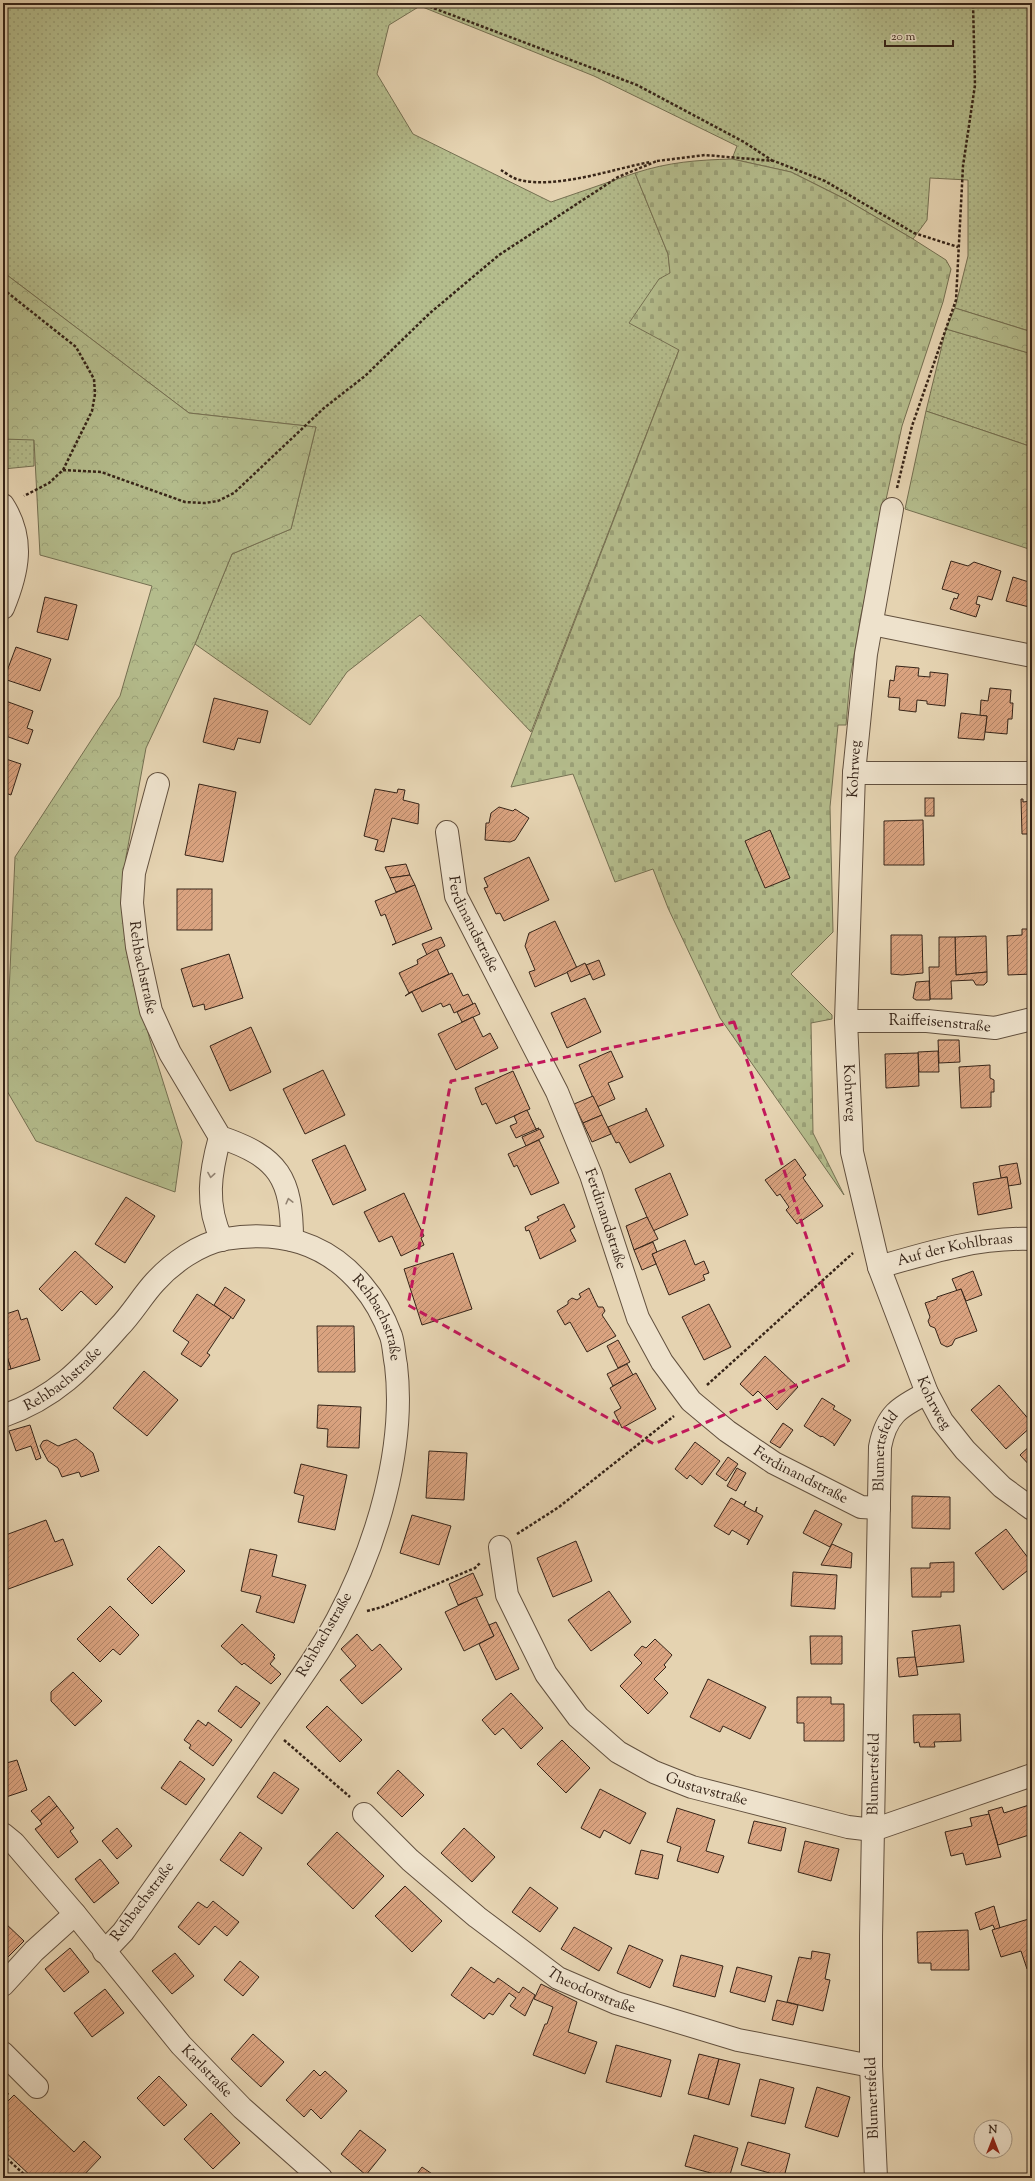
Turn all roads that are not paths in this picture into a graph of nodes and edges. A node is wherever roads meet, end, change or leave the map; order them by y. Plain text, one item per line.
1 (3, 505) edge
2 (892, 509) road end
3 (3, 608) edge
4 (872, 624) junction
5 (1032, 656) edge
6 (854, 773) junction
7 (1032, 773) edge
8 (158, 784) dead end
9 (447, 832) dead end
10 (1032, 1019) edge
11 (846, 1021) junction
12 (220, 1137) junction
13 (1032, 1239) edge
14 (222, 1240) junction
15 (292, 1240) junction
16 (879, 1267) junction
17 (927, 1393) junction
18 (3, 1416) edge
19 (879, 1508) junction
20 (1032, 1509) edge
21 (500, 1547) dead end
22 (1032, 1774) edge
23 (364, 1814) road end
24 (873, 1830) junction
25 (3, 1834) edge
26 (76, 1914) junction
27 (104, 1952) junction
28 (3, 1985) edge
29 (3, 2053) edge
30 (871, 2066) junction
31 (37, 2087) dead end
32 (321, 2178) edge
33 (876, 2178) edge

1 - 3 street
2 - 4 street, Kohrweg
4 - 5 street
4 - 6 street, Kohrweg
6 - 7 street
6 - 11 street, Kohrweg
8 - 12 street, Rehbachstraße
9 - 19 street, Ferdinandstraße
10 - 11 street, Raiffeisenstraße
11 - 16 street, Kohrweg
12 -> 14 street
15 -> 12 street
13 - 16 street, Auf der Kohlbraas
14 - 15 street, Rehbachstraße
14 - 18 street, Rehbachstraße
15 - 27 street, Rehbachstraße
16 - 17 street, Kohrweg
17 - 19 street, Blumertsfeld
17 - 20 street, Kohrweg
19 - 24 street, Blumertsfeld
21 - 24 street, Gustavstraße
22 - 24 street, Gustavstraße
23 - 30 street, Theodorstraße
24 - 30 street, Blumertsfeld
25 - 26 street, Rehbachstraße
26 - 27 street, Rehbachstraße
26 - 28 street
27 - 32 street, Karlstraße
29 - 31 street
30 - 33 street, Blumertsfeld

